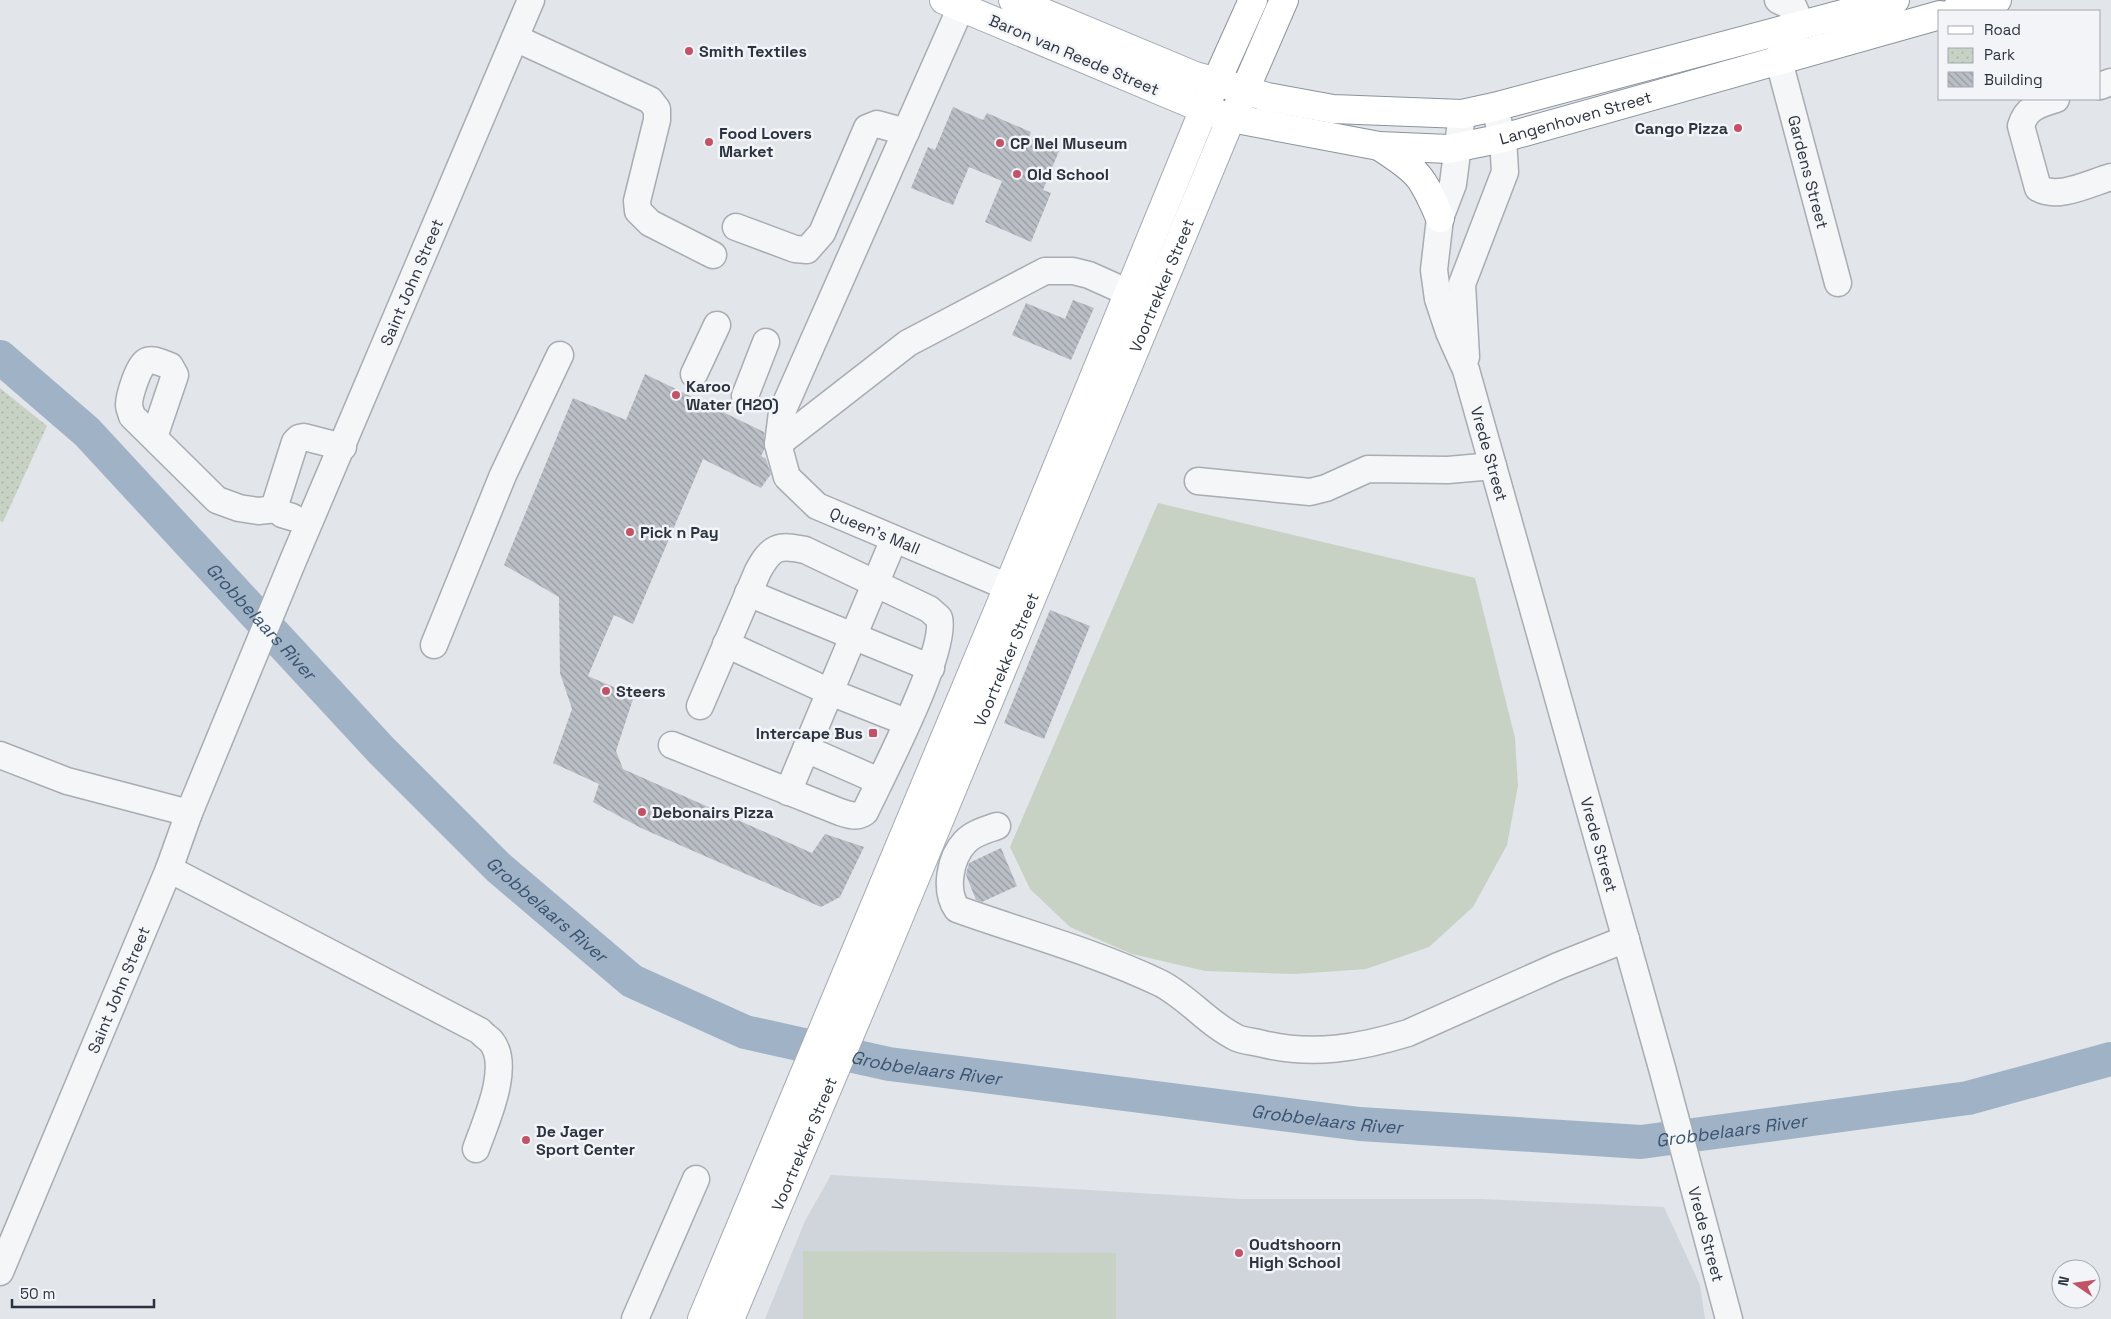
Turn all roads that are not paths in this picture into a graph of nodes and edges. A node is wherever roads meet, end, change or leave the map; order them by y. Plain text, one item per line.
1 (530, 0) edge
2 (1253, 0) edge
3 (1284, 0) edge
4 (1778, 0) edge
5 (1895, 0) edge
6 (1997, 0) edge
7 (1030, 3) edge
8 (952, 4) edge
9 (1959, 10) edge
10 (1938, 16) edge
11 (1801, 24) junction
12 (515, 38) junction
13 (1779, 61) junction
14 (1218, 82) junction
15 (1246, 90) junction
16 (2053, 100) edge
17 (1494, 107) junction
18 (1204, 109) junction
19 (1462, 114) junction
20 (1231, 118) junction
21 (906, 132) junction
22 (1503, 138) junction
23 (1379, 146) junction
24 (1456, 148) junction
25 (2111, 178) edge
26 (1440, 218) junction
27 (736, 227) dead end
28 (713, 255) dead end
29 (1838, 283) dead end
30 (1130, 293) junction
31 (717, 325) dead end
32 (766, 342) dead end
33 (560, 355) dead end
34 (1466, 370) junction
35 (694, 374) dead end
36 (745, 396) dead end
37 (154, 437) dead end
38 (778, 444) junction
39 (343, 446) junction
40 (1493, 466) junction
41 (1198, 481) dead end
42 (277, 510) junction
43 (309, 523) junction
44 (894, 539) junction
45 (875, 583) junction
46 (1020, 592) junction
47 (748, 593) junction
48 (853, 636) junction
49 (726, 644) junction
50 (434, 645) dead end
51 (931, 668) junction
52 (830, 692) junction
53 (700, 706) dead end
54 (906, 722) junction
55 (672, 745) dead end
56 (806, 749) junction
57 (0, 756) edge
58 (879, 781) junction
59 (788, 792) junction
60 (189, 813) junction
61 (997, 826) dead end
62 (169, 870) junction
63 (1626, 939) junction
64 (476, 1149) dead end
65 (696, 1179) dead end
66 (0, 1272) edge
67 (635, 1319) edge
68 (702, 1319) edge
69 (730, 1319) edge
70 (1729, 1319) edge

1 - 12 street, Saint John Street
2 - 14 main road, Voortrekker Street
3 - 15 main road, Voortrekker Street
4 - 11 street
5 - 11 main road, Langenhoven Street
6 - 9 main road
7 - 14 main road, Baron van Reede Street
8 - 18 main road, Baron van Reede Street
8 - 21 street, Queen's Mall
10 - 13 main road, Langenhoven Street
11 - 13 street
11 - 17 main road, Langenhoven Street
12 - 28 street
12 - 39 street, Saint John Street
13 - 22 main road, Langenhoven Street
13 - 29 street, Gardens Street
14 - 15 main road, Baron van Reede Street
14 - 18 main road, Voortrekker Street
15 - 19 main road, Langenhoven Street
15 - 20 main road, Voortrekker Street
16 - 25 street
17 - 19 main road, Langenhoven Street
17 - 22 street, Vrede Street
18 - 20 main road, Langenhoven Street
18 - 30 main road, Voortrekker Street
19 - 24 street, Vrede Street
20 - 23 main road, Langenhoven Street
20 - 46 main road, Voortrekker Street
21 - 27 street
21 - 38 street, Queen's Mall
22 - 24 main road, Langenhoven Street
22 - 34 street, Vrede Street
23 - 24 main road, Langenhoven Street
23 - 26 main road
24 - 26 street, Vrede Street
26 - 34 street, Vrede Street
30 - 38 street
30 - 46 main road, Voortrekker Street
31 - 35 street
32 - 36 street
33 - 50 street
34 - 40 street, Vrede Street
37 - 42 street
38 - 44 street, Queen's Mall
39 - 42 street
39 - 43 street, Saint John Street
40 - 41 street
40 - 63 street, Vrede Street
42 - 43 street
43 - 60 street, Saint John Street
44 - 45 street
44 - 46 street, Queen's Mall
45 - 47 street
45 - 48 street
45 - 51 street
46 - 68 main road, Voortrekker Street
46 - 69 main road, Voortrekker Street
47 - 48 street
47 - 49 street
48 - 51 street
48 - 52 street
49 - 52 street
49 - 53 street
51 - 54 street
52 - 54 street
52 - 56 street
54 - 58 street
55 - 59 street
56 - 58 street
56 - 59 street
57 - 60 street
58 - 59 street
60 - 62 street, Saint John Street
61 - 63 street
62 - 64 street
62 - 66 street, Saint John Street
63 - 70 street, Vrede Street
65 - 67 street

